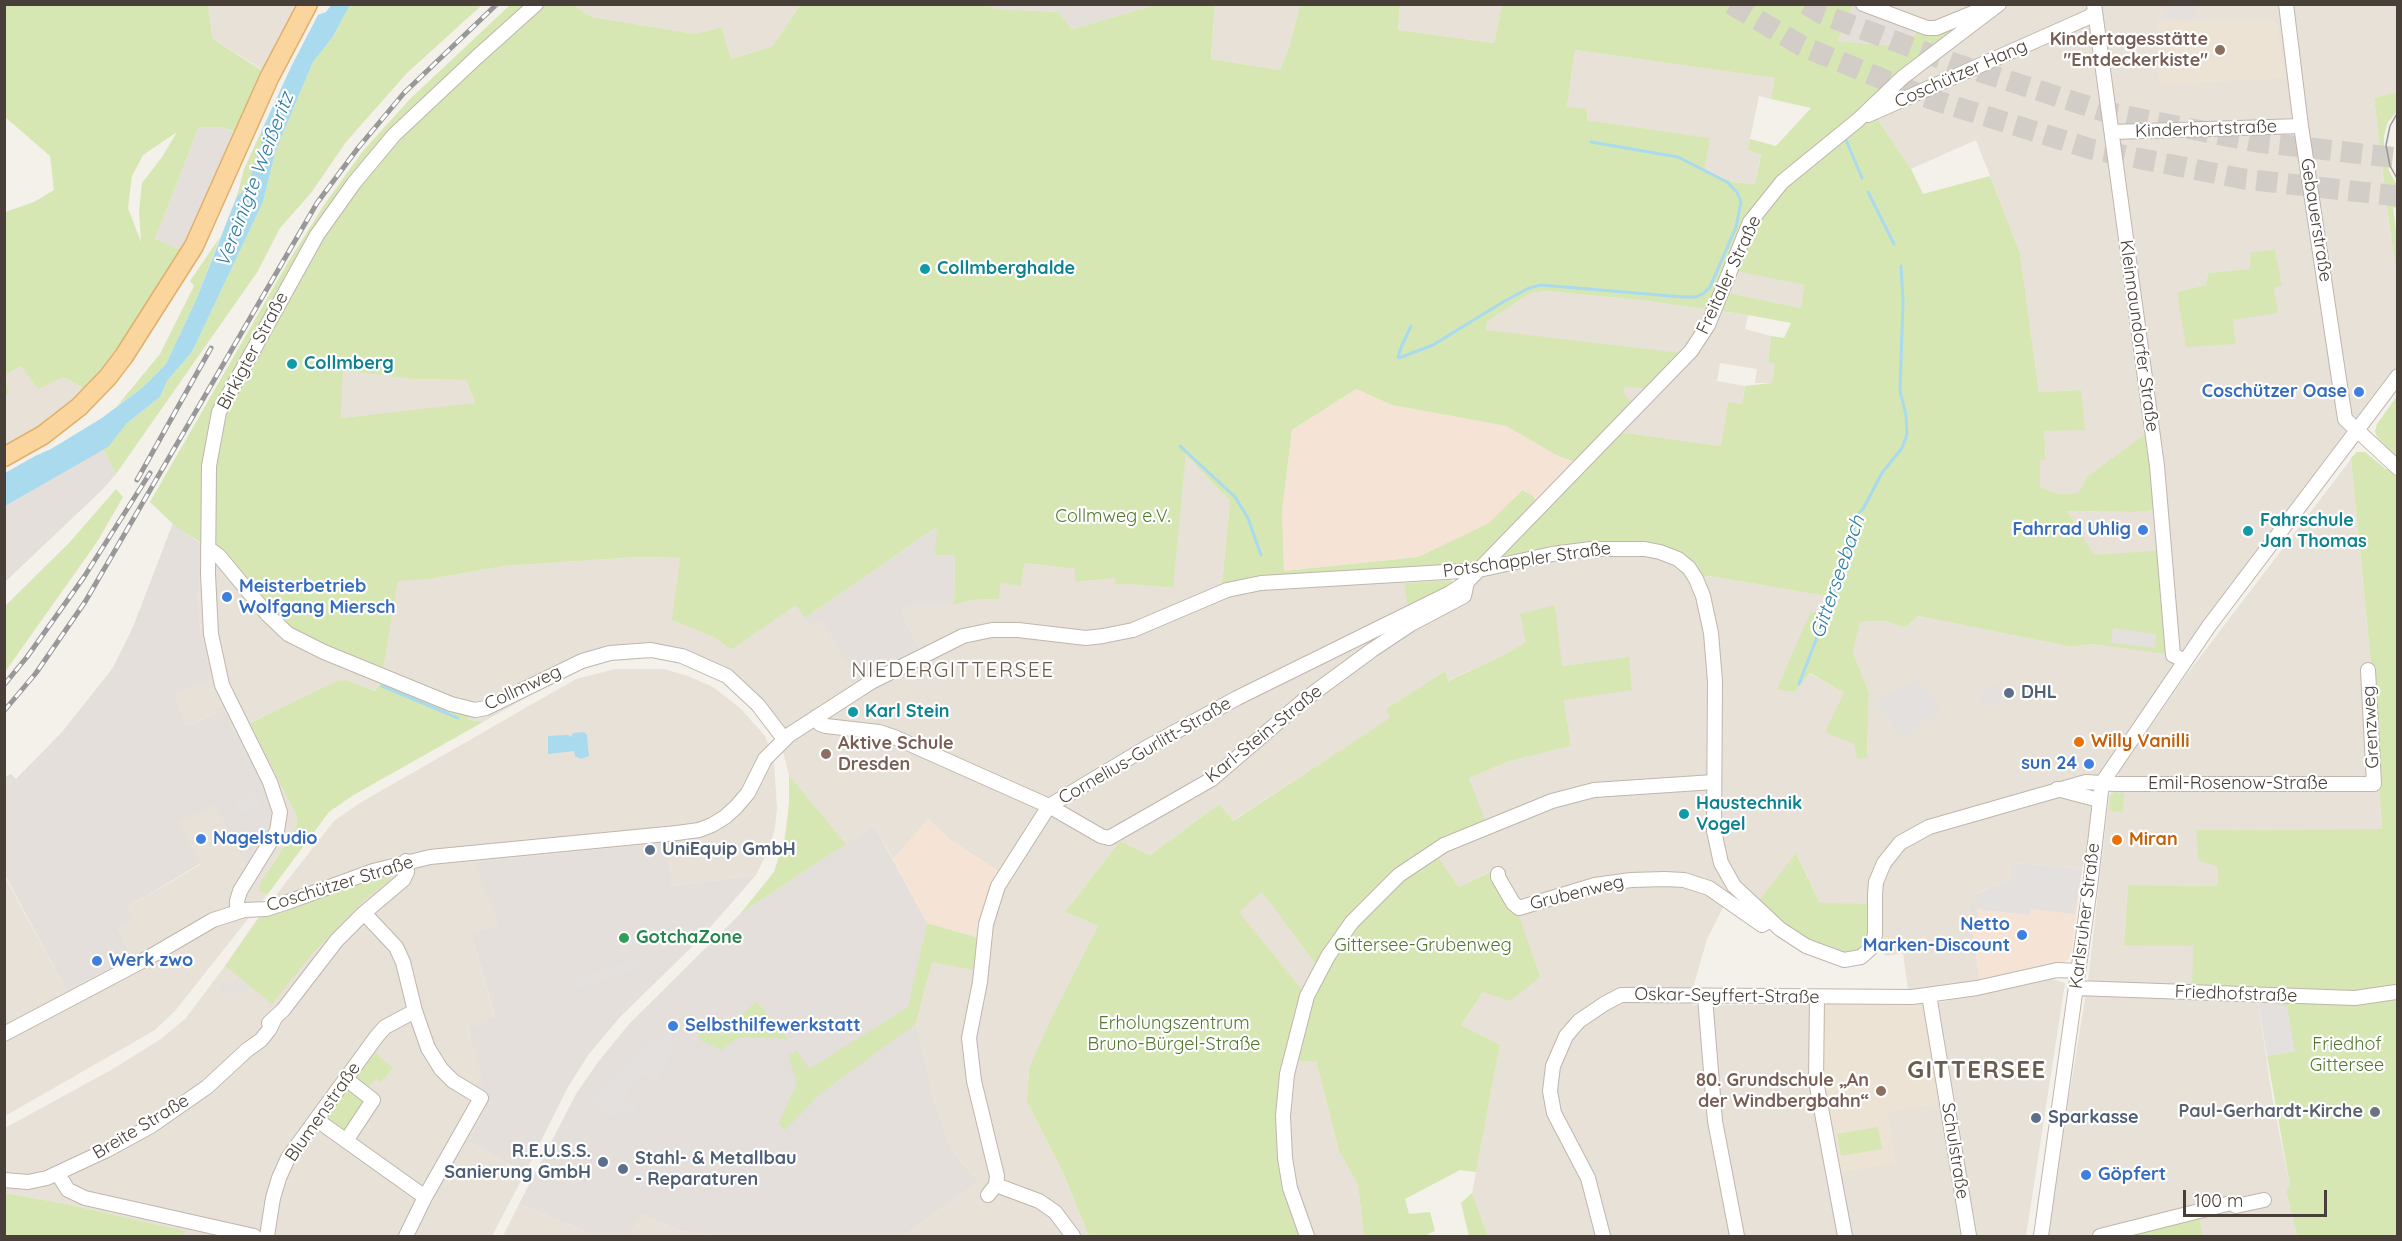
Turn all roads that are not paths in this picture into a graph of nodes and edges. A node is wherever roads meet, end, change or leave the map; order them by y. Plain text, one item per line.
1 (308, 4) edge
2 (536, 4) edge
3 (1863, 4) edge
4 (2286, 4) edge
5 (1996, 7) edge
6 (2095, 8) edge
7 (1858, 120) junction
8 (2301, 126) junction
9 (2112, 132) junction
10 (2397, 376) edge
11 (2356, 430) junction
12 (4, 457) edge
13 (2397, 468) edge
14 (208, 548) junction
15 (1479, 570) junction
16 (1467, 582) junction
17 (2185, 661) junction
18 (2368, 670) dead end
19 (816, 717) junction
20 (779, 744) junction
21 (1714, 782) junction
22 (2102, 783) junction
23 (2374, 784) joint
24 (2057, 789) junction
25 (2099, 800) junction
26 (1049, 806) junction
27 (406, 861) junction
28 (1498, 874) dead end
29 (237, 912) junction
30 (364, 913) junction
31 (1770, 920) junction
32 (2078, 971) junction
33 (2076, 988) junction
34 (2396, 992) edge
35 (1929, 995) junction
36 (1705, 997) junction
37 (1817, 997) junction
38 (415, 1011) junction
39 (4, 1034) edge
40 (346, 1079) junction
41 (317, 1120) junction
42 (346, 1141) junction
43 (58, 1174) junction
44 (4, 1180) edge
45 (425, 1197) junction
46 (2264, 1200) dead end
47 (254, 1236) edge
48 (267, 1236) edge
49 (406, 1236) edge
50 (1073, 1236) edge
51 (1307, 1236) edge
52 (1603, 1236) edge
53 (1737, 1236) edge
54 (1845, 1236) edge
55 (1969, 1236) edge
56 (2041, 1236) edge
57 (2100, 1236) edge

1 - 12 main road
2 - 14 street, Birkigter Straße
3 - 5 street
4 - 8 street, Gebauerstraße
5 - 7 street, Freitaler Straße
6 - 7 street, Coschützer Hang
6 - 9 street, Kleinnaundorfer Straße
7 - 15 street, Freitaler Straße
8 - 9 street, Kinderhortstraße
8 - 11 street, Gebauerstraße
9 - 17 street, Kleinnaundorfer Straße
10 - 11 street, Karlsruher Straße
11 - 13 street, Gebauerstraße
11 - 17 street, Karlsruher Straße
14 - 20 street, Collmweg
14 - 29 street, Birkigter Straße
15 - 16 street, Cornelius-Gurlitt-Straße
15 - 19 street, Potschappler Straße
15 - 21 street, Potschappler Straße
16 - 26 street, Cornelius-Gurlitt-Straße
16 - 26 street, Karl-Stein-Straße
17 - 22 street, Karlsruher Straße
18 - 23 street, Grenzweg
19 - 20 street, Potschappler Straße
19 - 26 street, Karl-Stein-Straße
20 - 27 street, Coschützer Straße
21 - 31 street, Potschappler Straße
21 - 51 street
22 - 23 street, Emil-Rosenow-Straße
22 - 24 street, Potschappler Straße
22 - 25 street, Karlsruher Straße
24 - 25 street
24 - 31 street, Potschappler Straße
25 - 32 street, Karlsruher Straße
26 - 50 street, Cornelius-Gurlitt-Straße
27 - 29 street, Coschützer Straße
27 - 30 street, Breite Straße
28 - 31 street, Grubenweg
29 - 39 street, Coschützer Straße
30 - 38 street
30 - 43 street, Breite Straße
32 - 33 street, Karlsruher Straße
32 - 35 street, Oskar-Seyffert-Straße
33 - 34 street, Friedhofstraße
33 - 56 street, Karlsruher Straße
35 - 37 street, Oskar-Seyffert-Straße
35 - 55 street, Schulstraße
36 - 37 street, Oskar-Seyffert-Straße
36 - 52 street, Oskar-Seyffert-Straße
36 - 53 street
37 - 54 street
38 - 40 street, Blumenstraße
38 - 45 street
40 - 41 street, Blumenstraße
40 - 42 street
41 - 42 street
41 - 48 street, Blumenstraße
42 - 45 street
43 - 44 street, Breite Straße
43 - 47 street
45 - 49 street
46 - 57 street

